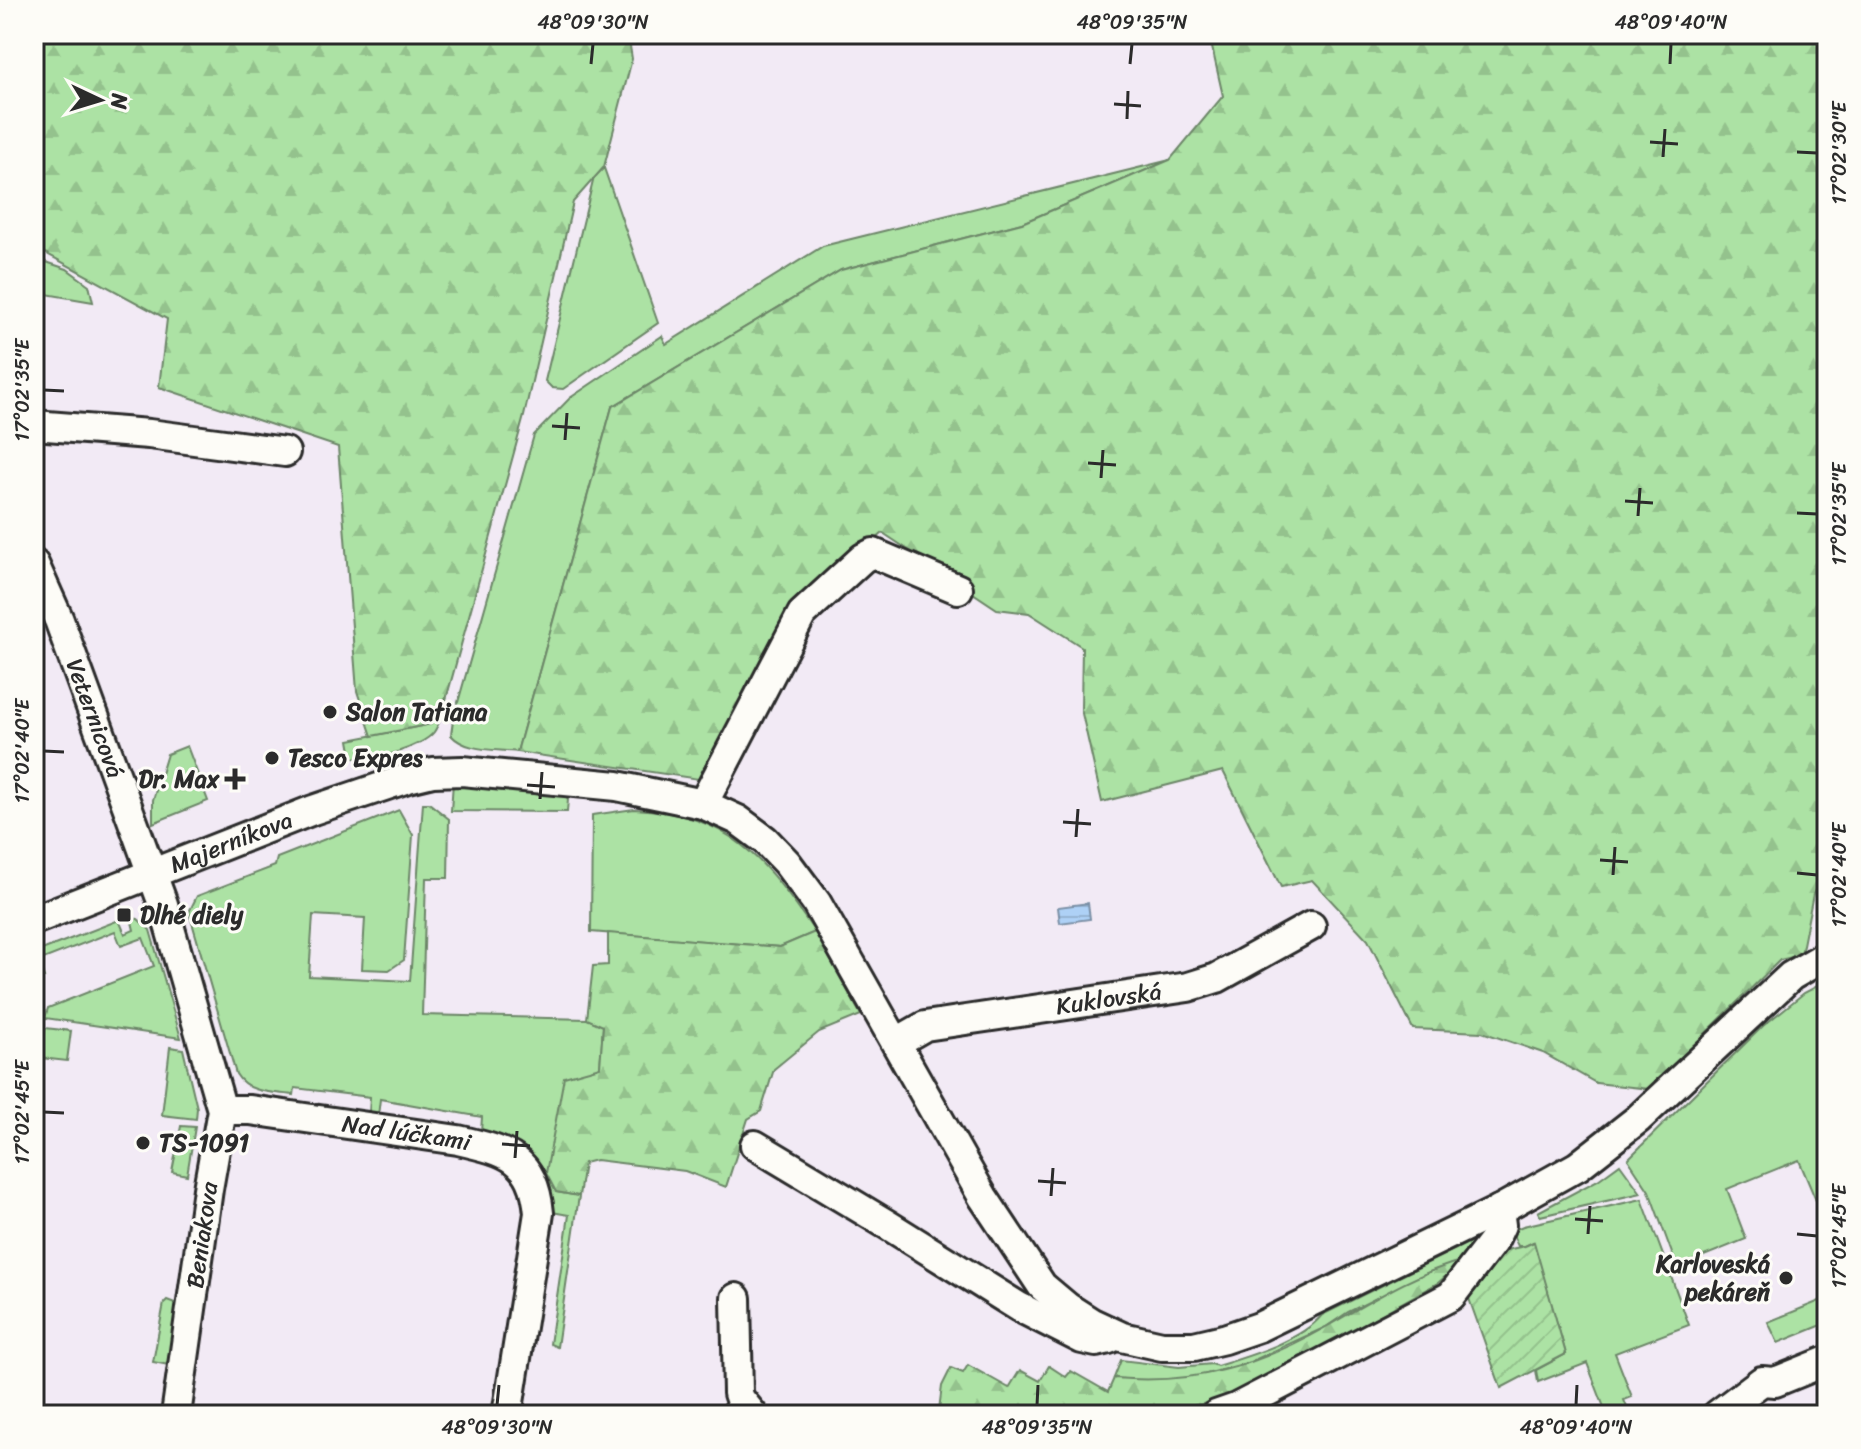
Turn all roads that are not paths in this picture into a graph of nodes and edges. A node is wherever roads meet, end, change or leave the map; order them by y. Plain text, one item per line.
1 (34, 425) edge
2 (285, 452) dead end
3 (34, 564) edge
4 (958, 589) dead end
5 (703, 804) junction
6 (152, 874) junction
7 (34, 920) edge
8 (1311, 926) dead end
9 (1827, 955) edge
10 (897, 1042) junction
11 (222, 1110) junction
12 (755, 1145) dead end
13 (1499, 1210) junction
14 (736, 1298) dead end
15 (1122, 1337) junction
16 (1827, 1361) edge
17 (176, 1415) edge
18 (507, 1415) edge
19 (753, 1415) edge
20 (1216, 1415) edge
21 (1717, 1415) edge

1 - 2 street
3 - 6 street, Veternicová
4 - 5 street
5 - 6 street, Majerníkova
5 - 10 street
6 - 7 street, Majerníkova
6 - 11 street, Beniakova
8 - 10 street, Kuklovská
9 - 13 street
10 - 15 street
11 - 17 street, Beniakova
11 - 18 street, Nad lúčkami
12 - 15 street
13 - 15 street
13 - 20 street
14 - 19 street
16 - 21 street

